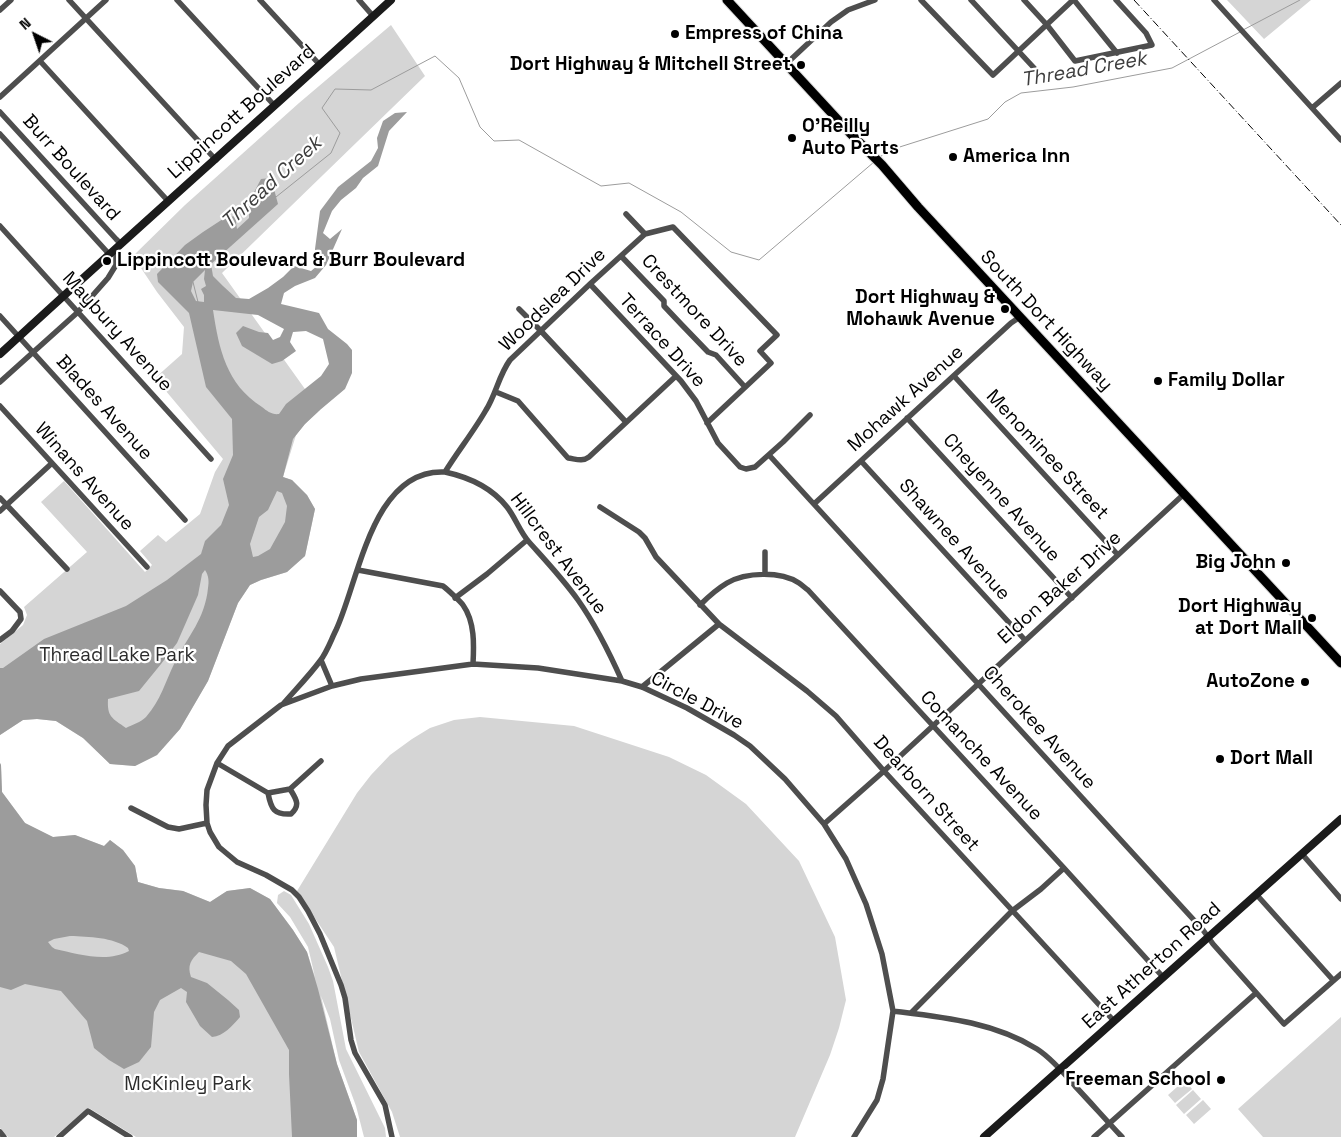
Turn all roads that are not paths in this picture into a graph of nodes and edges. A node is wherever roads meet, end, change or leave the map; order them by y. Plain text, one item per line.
1 (11, 0) edge
2 (69, 0) edge
3 (106, 0) edge
4 (177, 0) edge
5 (260, 0) edge
6 (359, 0) edge
7 (391, 0) edge
8 (727, 0) edge
9 (875, 0) edge
10 (921, 0) edge
11 (971, 0) edge
12 (1024, 0) edge
13 (1074, 0) edge
14 (1116, 0) edge
15 (1214, 0) edge
16 (0, 10) edge
17 (373, 16) junction
18 (86, 18) junction
19 (1047, 25) junction
20 (1018, 50) junction
21 (1117, 52) junction
22 (40, 61) junction
23 (319, 64) junction
24 (786, 64) junction
25 (1035, 70) dead end
26 (1341, 82) edge
27 (0, 97) edge
28 (274, 106) junction
29 (1312, 108) junction
30 (0, 112) edge
31 (0, 134) edge
32 (1341, 140) edge
33 (216, 160) junction
34 (168, 202) junction
35 (626, 214) dead end
36 (0, 226) edge
37 (645, 234) junction
38 (115, 249) junction
39 (621, 256) junction
40 (590, 284) junction
41 (63, 296) junction
42 (519, 309) dead end
43 (78, 312) junction
44 (0, 316) edge
45 (1020, 316) junction
46 (540, 330) junction
47 (19, 336) junction
48 (34, 353) junction
49 (0, 354) edge
50 (676, 376) junction
51 (954, 376) junction
52 (0, 382) edge
53 (745, 387) junction
54 (496, 392) junction
55 (0, 406) edge
56 (810, 415) dead end
57 (907, 418) junction
58 (626, 422) junction
59 (707, 423) junction
60 (769, 455) junction
61 (211, 459) dead end
62 (861, 460) junction
63 (52, 464) junction
64 (445, 472) junction
65 (1184, 494) junction
66 (0, 498) edge
67 (814, 504) junction
68 (7, 505) junction
69 (600, 507) dead end
70 (0, 512) edge
71 (185, 520) dead end
72 (527, 540) junction
73 (765, 552) dead end
74 (1118, 555) junction
75 (146, 567) dead end
76 (67, 569) dead end
77 (358, 570) junction
78 (765, 574) junction
79 (0, 591) edge
80 (455, 598) junction
81 (1072, 598) junction
82 (700, 605) junction
83 (719, 624) junction
84 (0, 640) edge
85 (1025, 640) junction
86 (322, 660) junction
87 (1341, 663) edge
88 (473, 664) junction
89 (622, 681) junction
90 (978, 683) junction
91 (332, 686) junction
92 (642, 687) junction
93 (281, 705) junction
94 (933, 726) junction
95 (321, 761) dead end
96 (217, 763) junction
97 (884, 771) junction
98 (290, 789) junction
99 (268, 793) junction
100 (131, 808) dead end
101 (1341, 819) edge
102 (207, 823) junction
103 (824, 824) junction
104 (1302, 854) junction
105 (1064, 868) junction
106 (1256, 894) junction
107 (1341, 899) edge
108 (1012, 911) junction
109 (1209, 937) junction
110 (1341, 974) edge
111 (1163, 977) junction
112 (1333, 980) junction
113 (1256, 993) junction
114 (893, 1011) junction
115 (911, 1013) junction
116 (1114, 1022) junction
117 (1060, 1069) junction
118 (1110, 1124) junction
119 (0, 1132) edge
120 (4, 1137) edge
121 (59, 1137) edge
122 (130, 1137) edge
123 (392, 1137) edge
124 (854, 1137) edge
125 (984, 1137) edge
126 (1094, 1137) edge
127 (1122, 1137) edge

1 - 16 street
2 - 18 street
3 - 18 street
4 - 28 street
5 - 23 street
6 - 17 street
7 - 17 street, Lippincott Boulevard
8 - 24 main road, South Dort Highway
9 - 24 street
10 - 20 street
11 - 20 street
12 - 19 street
13 - 19 street
13 - 21 street
14 - 21 street
15 - 29 street
17 - 23 street, Lippincott Boulevard
18 - 22 street
18 - 33 street
19 - 20 street
19 - 21 street
20 - 25 street
22 - 27 street
22 - 34 street
23 - 28 street, Lippincott Boulevard
24 - 45 main road, South Dort Highway
26 - 29 street
28 - 33 street, Lippincott Boulevard
29 - 32 street
30 - 38 street, Burr Boulevard
31 - 38 street, Burr Boulevard
33 - 34 street, Lippincott Boulevard
34 - 38 street, Lippincott Boulevard
35 - 37 street
36 - 41 street, Maybury Avenue
37 - 39 street, Woodslea Drive
37 - 53 street, Woodslea Drive
38 - 41 street, Lippincott Boulevard
38 - 43 street
39 - 40 street, Woodslea Drive
39 - 53 street, Crestmore Drive
40 - 46 street, Woodslea Drive
40 - 50 street, Terrace Drive
41 - 43 street, Maybury Avenue
41 - 47 street, Lippincott Boulevard
42 - 46 street
43 - 48 street
43 - 61 street, Maybury Avenue
44 - 47 street, Blades Avenue
45 - 51 street, Mohawk Avenue
45 - 65 main road, South Dort Highway
46 - 54 street, Woodslea Drive
46 - 58 street
47 - 48 street, Blades Avenue
47 - 49 street, Lippincott Boulevard
48 - 52 street
48 - 71 street, Blades Avenue
50 - 58 street
50 - 59 street, Terrace Drive
51 - 57 street, Mohawk Avenue
51 - 74 street, Menominee Street
53 - 59 street
54 - 58 street
54 - 64 street, Woodslea Drive
55 - 63 street, Winans Avenue
56 - 60 street
57 - 62 street, Mohawk Avenue
57 - 81 street, Cheyenne Avenue
59 - 60 street, Terrace Drive
60 - 67 street, Cherokee Avenue
62 - 67 street, Mohawk Avenue
62 - 85 street, Shawnee Avenue
63 - 68 street
63 - 75 street, Winans Avenue
64 - 72 street, Hillcrest Avenue
64 - 77 street
65 - 74 street, Eldon Baker Drive
65 - 87 main road, South Dort Highway
66 - 68 street
67 - 90 street, Cherokee Avenue
68 - 70 street
68 - 76 street
69 - 82 street, Dearborn Street
72 - 80 street
72 - 89 street, Hillcrest Avenue
73 - 78 street
74 - 81 street, Eldon Baker Drive
77 - 80 street
77 - 86 street
78 - 82 street, Comanche Avenue
78 - 94 street, Comanche Avenue
79 - 84 street
80 - 88 street
81 - 85 street, Eldon Baker Drive
82 - 83 street, Dearborn Street
83 - 92 street
83 - 97 street, Dearborn Street
85 - 90 street, Eldon Baker Drive
86 - 91 street
86 - 93 street
88 - 89 street, Circle Drive
88 - 91 street, Circle Drive
89 - 92 street, Circle Drive
90 - 94 street, Eldon Baker Drive
90 - 109 street, Cherokee Avenue
91 - 93 street, Circle Drive
92 - 103 street, Circle Drive
93 - 96 street, Circle Drive
94 - 97 street, Eldon Baker Drive
94 - 105 street, Comanche Avenue
95 - 98 street
96 - 99 street
96 - 102 street, Circle Drive
97 - 103 street, Eldon Baker Drive
97 - 108 street, Dearborn Street
98 - 99 street
98 - 99 street
100 - 102 street
101 - 104 street, East Atherton Road
102 - 123 street
103 - 114 street, Circle Drive
104 - 106 street, East Atherton Road
104 - 107 street
105 - 108 street
105 - 111 street, Comanche Avenue
106 - 109 street, East Atherton Road
106 - 112 street
108 - 115 street
108 - 116 street, Dearborn Street
109 - 111 street, East Atherton Road
109 - 113 street, Cherokee Avenue
110 - 112 street
111 - 116 street, East Atherton Road
112 - 113 street, Cherokee Avenue
113 - 118 street
114 - 115 street
114 - 124 street, Circle Drive
115 - 117 street
116 - 117 street, East Atherton Road
117 - 118 street
117 - 125 street, East Atherton Road
118 - 126 street
118 - 127 street
119 - 120 street
121 - 122 street

